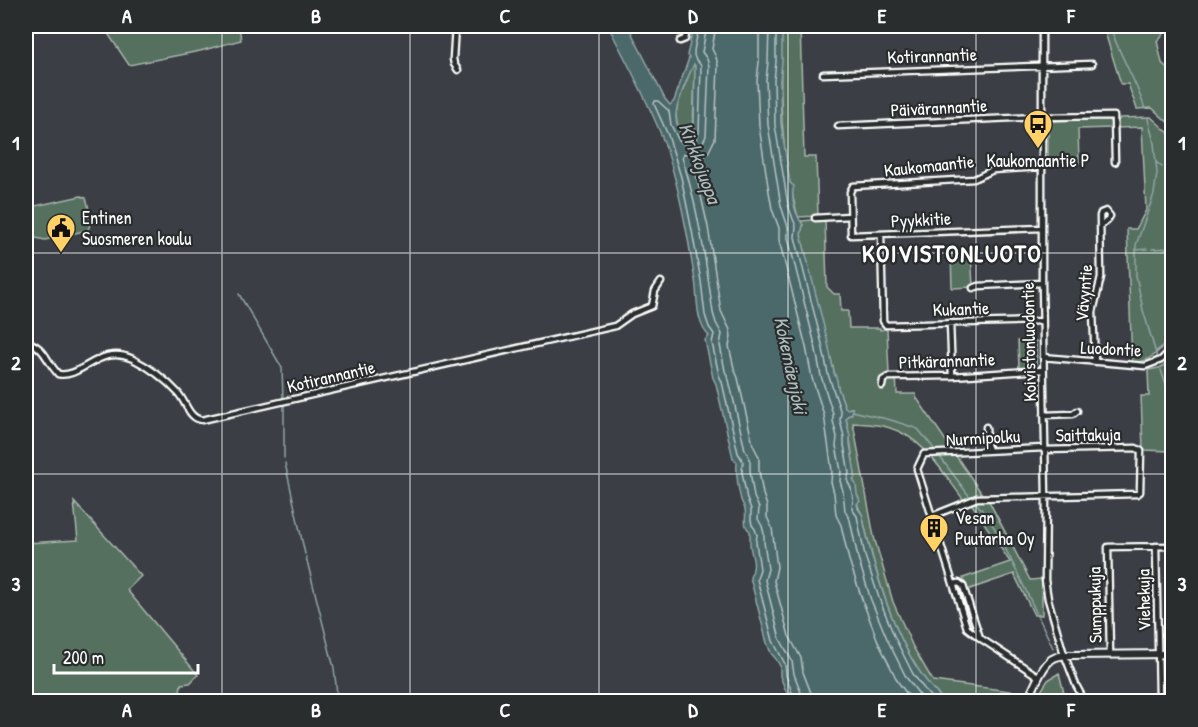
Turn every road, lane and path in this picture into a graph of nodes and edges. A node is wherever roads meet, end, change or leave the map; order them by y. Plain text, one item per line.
1 (455, 26) edge
2 (688, 26) edge
3 (1042, 26) edge
4 (680, 41) dead end
5 (1092, 64) dead end
6 (1042, 66) junction
7 (458, 70) dead end
8 (823, 74) dead end
9 (1042, 117) junction
10 (837, 126) dead end
11 (1115, 162) dead end
12 (1042, 167) junction
13 (850, 216) junction
14 (815, 218) dead end
15 (1100, 226) dead end
16 (1042, 228) junction
17 (880, 235) junction
18 (661, 282) dead end
19 (1042, 283) junction
20 (973, 288) dead end
21 (1042, 321) junction
22 (950, 323) junction
23 (26, 341) edge
24 (1173, 349) edge
25 (1043, 357) junction
26 (1095, 362) junction
27 (1043, 370) junction
28 (952, 376) junction
29 (882, 386) dead end
30 (1077, 411) dead end
31 (1044, 415) junction
32 (986, 427) dead end
33 (1044, 449) junction
34 (989, 450) junction
35 (1046, 497) junction
36 (932, 516) junction
37 (1156, 546) junction
38 (1173, 546) edge
39 (954, 584) junction
40 (980, 638) junction
41 (1158, 654) junction
42 (1173, 654) edge
43 (1065, 655) junction
44 (1110, 655) junction
45 (1039, 677) junction
46 (1159, 698) dead end
47 (1027, 702) edge
48 (1085, 702) edge

1 - 7 street
2 - 4 street
3 - 6 street, Koivistonluodontie
5 - 6 street, Kotirannantie
6 - 8 street, Kotirannantie
6 - 9 street, Koivistonluodontie
9 - 10 street, Päivärannantie
9 - 11 street, Päivärannantie
9 - 12 street, Koivistonluodontie
12 - 13 street, Kaukomaantie
12 - 16 street, Koivistonluodontie
13 - 14 street
13 - 17 street, Pyykkitie
15 - 26 street, Vävyntie
16 - 17 street, Pyykkitie
16 - 19 street, Koivistonluodontie
17 - 22 street, Kukantie
18 - 23 street, Kotirannantie
19 - 20 street
19 - 21 street, Koivistonluodontie
21 - 22 street, Kukantie
21 - 25 street, Koivistonluodontie
22 - 28 street
24 - 26 street, Luodontie
25 - 26 street, Luodontie
25 - 27 street, Koivistonluodontie
27 - 28 street, Pitkärannantie
27 - 31 street, Koivistonluodontie
28 - 29 street, Pitkärannantie
30 - 31 street
31 - 33 street, Koivistonluodontie
32 - 34 street
33 - 34 street, Nurmipolku
33 - 35 street, Koivistonluodontie
33 - 35 street, Saittakuja
34 - 36 street, Nurmipolku
35 - 36 street
35 - 43 street, Koivistonluodontie
36 - 39 street
37 - 38 street, Sumppukuja
37 - 41 street, Viehekuja
37 - 44 street, Sumppukuja
39 - 40 street
39 - 40 street
40 - 45 street
41 - 42 street
41 - 44 street
41 - 46 street, Viehekuja
43 - 44 street
43 - 45 street
43 - 48 street, Koivistonluodontie
45 - 47 street

